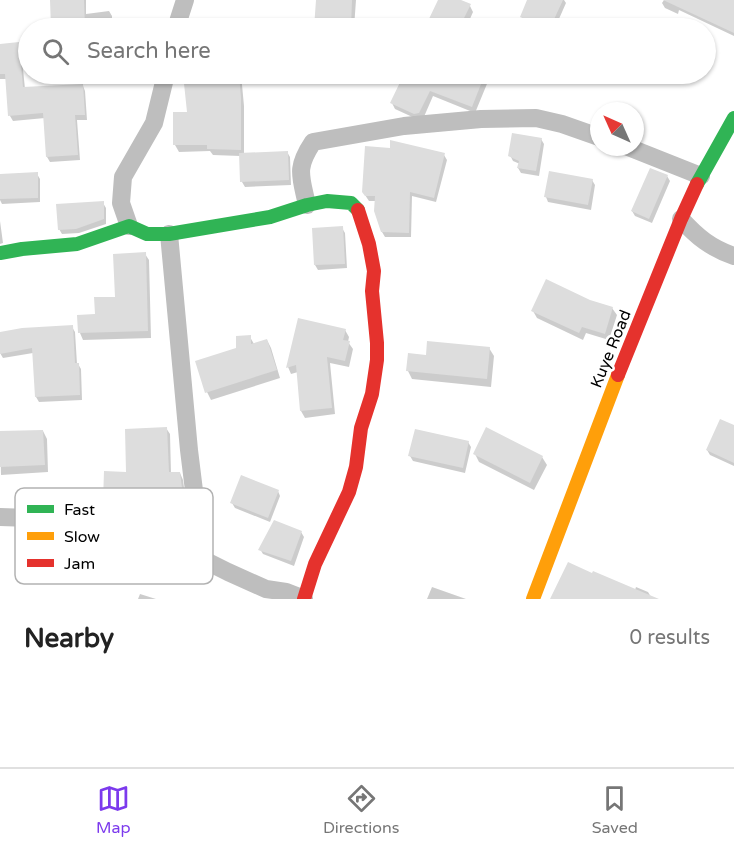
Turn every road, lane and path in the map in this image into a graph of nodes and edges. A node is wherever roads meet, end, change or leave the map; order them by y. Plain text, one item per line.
1 (185, 0) edge
2 (179, 18) edge
3 (164, 84) edge
4 (734, 118) edge
5 (590, 134) edge
6 (644, 153) edge
7 (701, 176) junction
8 (307, 205) junction
9 (681, 219) junction
10 (129, 226) junction
11 (169, 234) junction
12 (0, 253) edge
13 (734, 256) edge
14 (194, 488) edge
15 (0, 517) edge
16 (15, 517) edge
17 (213, 564) edge
18 (304, 599) edge
19 (533, 599) edge

1 - 2 street
3 - 10 street
4 - 7 street, Kuye Road
5 - 8 street
6 - 7 street
7 - 9 street, Kuye Road
8 - 11 street
8 - 18 street
9 - 13 street
9 - 19 street, Kuye Road
10 - 11 street
10 - 12 street
11 - 14 street
15 - 16 street
17 - 18 street

